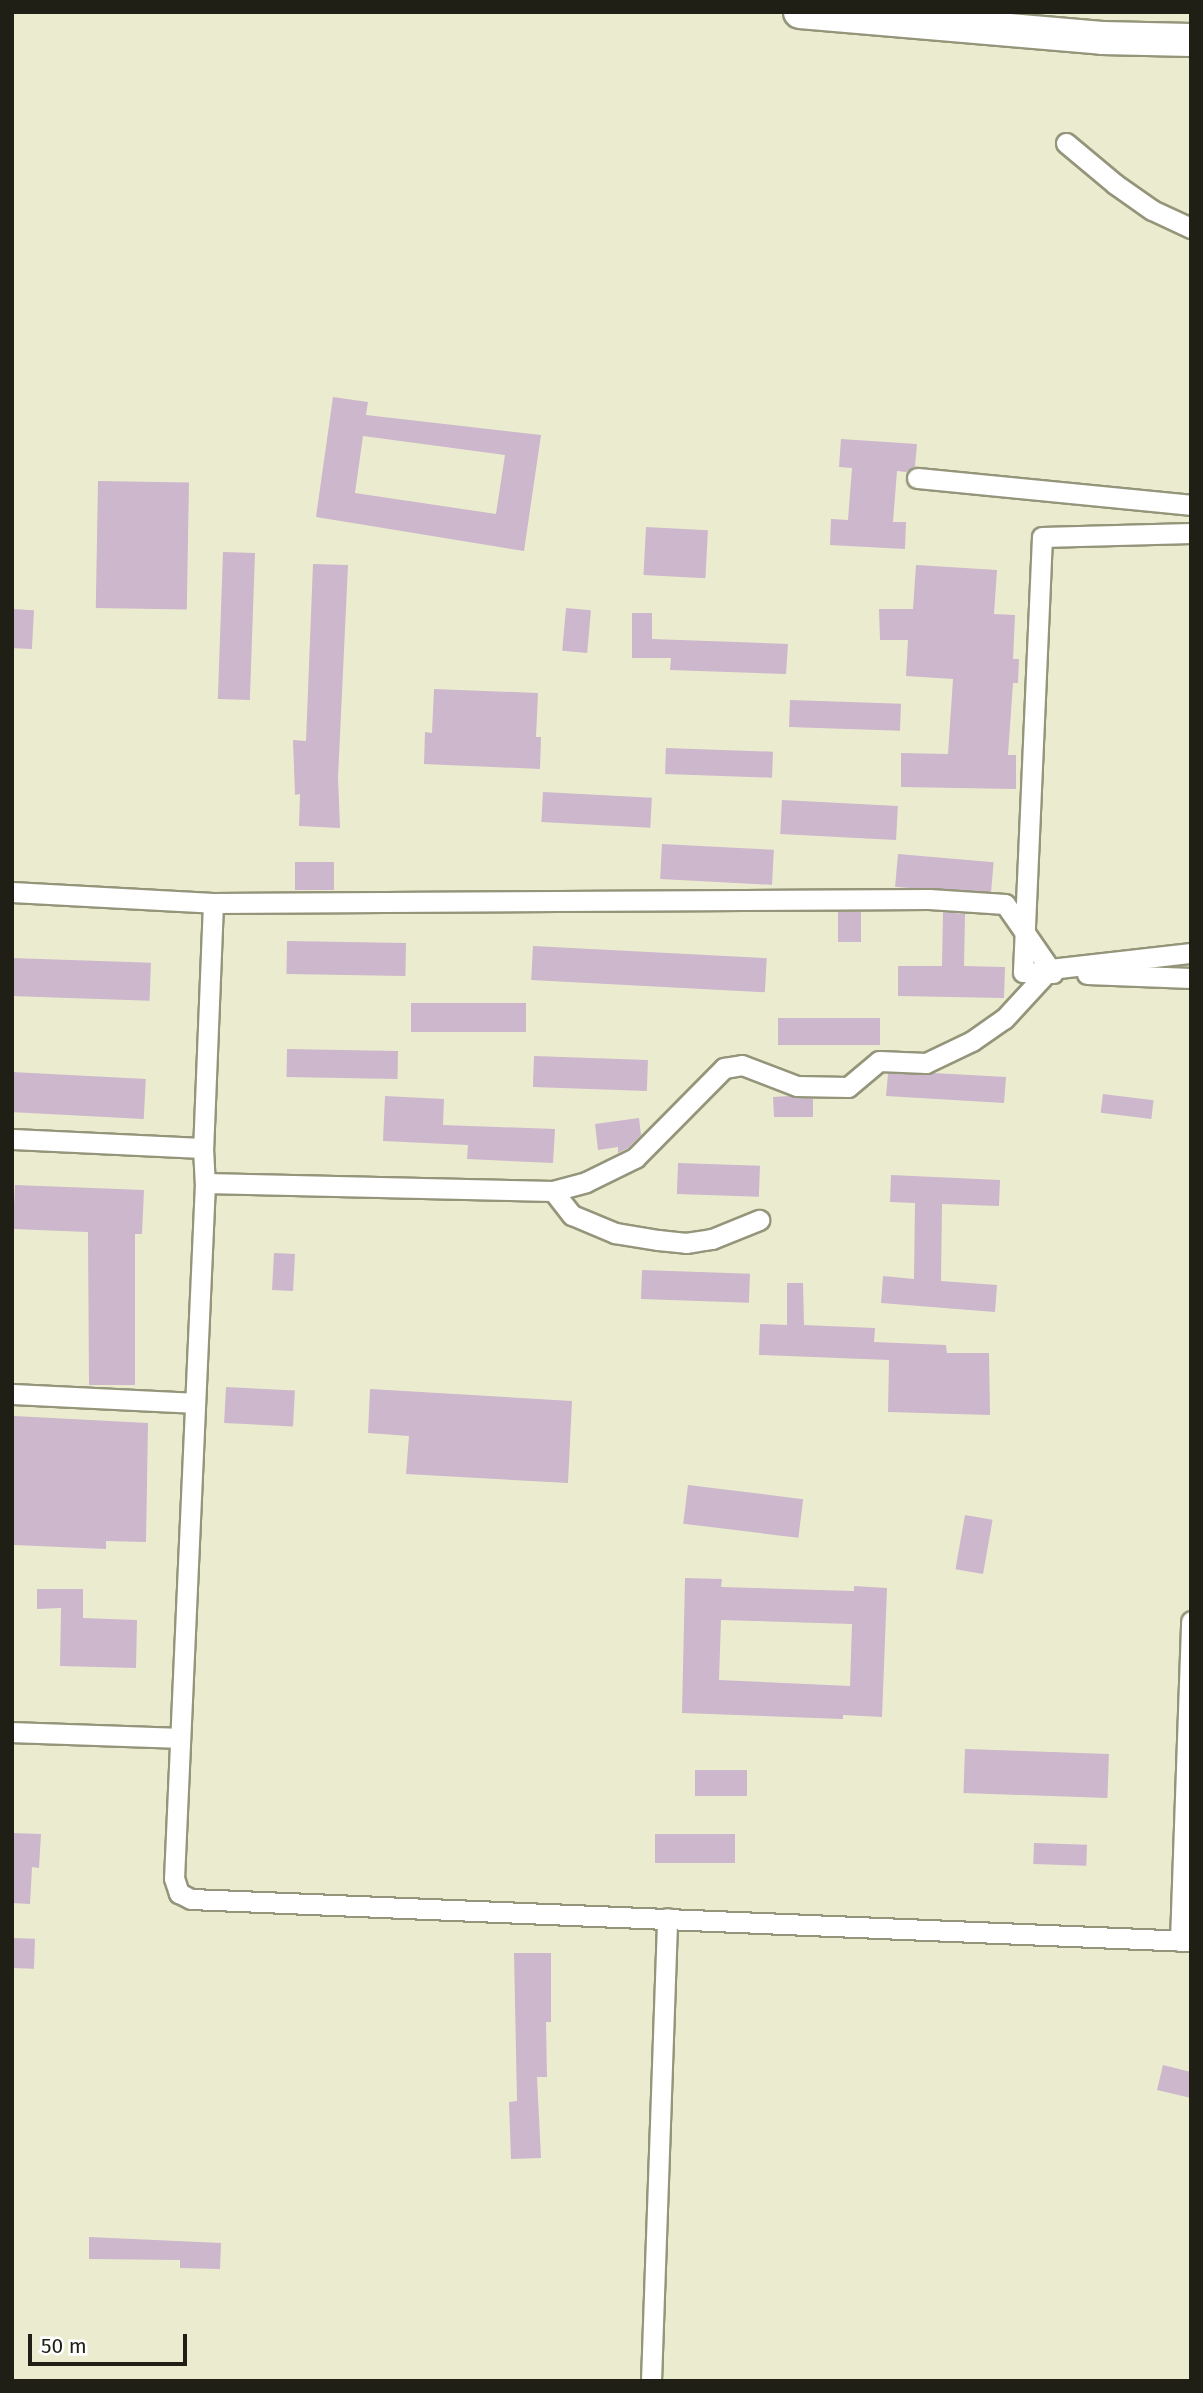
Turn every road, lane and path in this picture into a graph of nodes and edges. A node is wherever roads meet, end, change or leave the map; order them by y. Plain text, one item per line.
1 (800, 12) edge
2 (1191, 40) edge
3 (1066, 143) dead end
4 (1191, 228) edge
5 (917, 478) dead end
6 (1191, 505) edge
7 (1191, 533) edge
8 (12, 892) edge
9 (213, 903) junction
10 (1191, 953) edge
11 (1051, 969) junction
12 (1191, 978) edge
13 (12, 1139) edge
14 (203, 1148) junction
15 (205, 1183) junction
16 (552, 1191) junction
17 (759, 1220) dead end
18 (12, 1394) edge
19 (193, 1403) junction
20 (1191, 1621) edge
21 (12, 1732) edge
22 (180, 1738) junction
23 (667, 1917) junction
24 (1185, 1941) edge
25 (651, 2381) edge

1 - 2 main road
3 - 4 street
5 - 6 street
7 - 12 street
8 - 9 street
9 - 11 street
9 - 14 street
10 - 11 street
11 - 16 street
13 - 14 street
14 - 15 street
15 - 16 street
15 - 19 street
16 - 17 street
18 - 19 street
19 - 22 street
20 - 24 street
21 - 22 street
22 - 23 street
23 - 24 street
23 - 25 street

